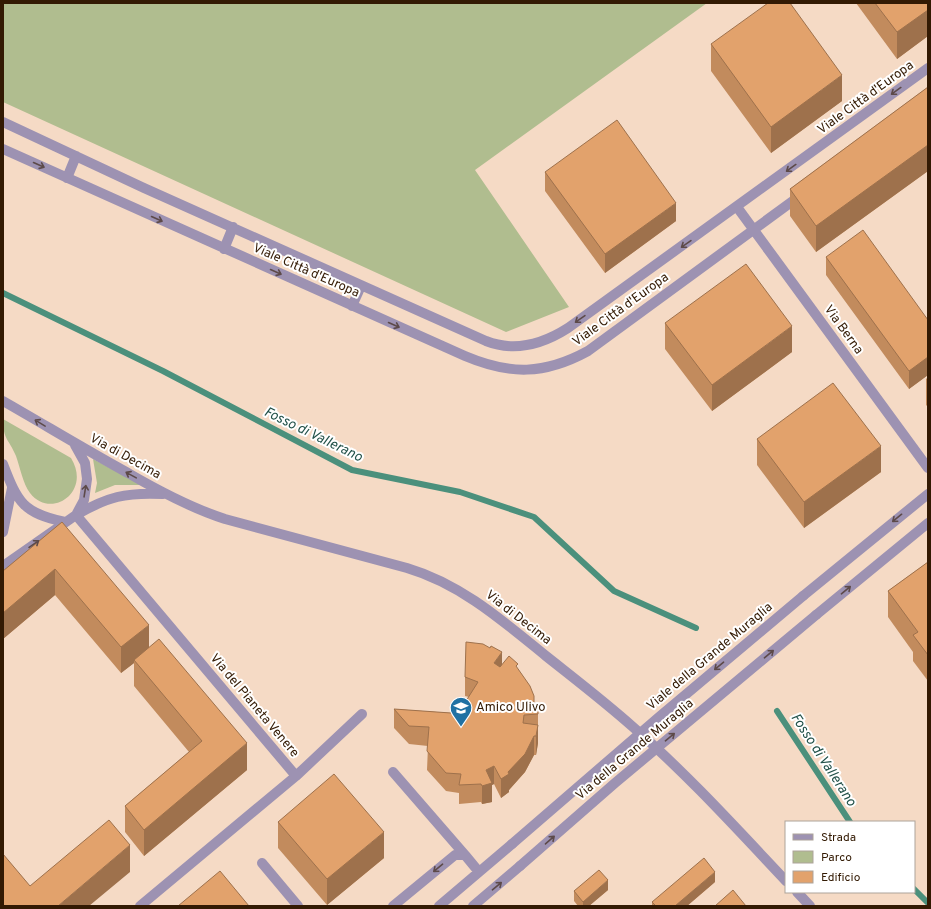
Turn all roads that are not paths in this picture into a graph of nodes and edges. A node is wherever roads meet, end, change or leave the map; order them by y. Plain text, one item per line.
1 (928, 68) edge
2 (3, 122) edge
3 (3, 149) edge
4 (76, 156) junction
5 (67, 178) junction
6 (810, 188) edge
7 (737, 207) junction
8 (233, 227) junction
9 (754, 230) junction
10 (224, 249) junction
11 (361, 286) junction
12 (352, 306) junction
13 (3, 401) edge
14 (74, 443) junction
15 (3, 464) edge
16 (928, 468) edge
17 (12, 488) junction
18 (165, 494) junction
19 (928, 494) edge
20 (76, 515) junction
21 (66, 522) junction
22 (928, 523) edge
23 (3, 532) edge
24 (3, 566) edge
25 (362, 714) dead end
26 (393, 772) dead end
27 (296, 776) junction
28 (465, 855) junction
29 (262, 863) dead end
30 (479, 872) junction
31 (785, 880) edge
32 (798, 893) edge
33 (140, 906) edge
34 (298, 906) edge
35 (393, 906) edge
36 (439, 906) edge
37 (473, 906) edge
38 (810, 906) edge

1 -> 7 street, Viale Città d'Europa
2 - 4 street, Viale Città d'Europa
3 -> 5 street, Viale Città d'Europa
4 - 5 street
4 - 8 street, Viale Città d'Europa
5 -> 10 street, Viale Città d'Europa
6 - 9 street, Viale Città d'Europa
7 - 9 street, Via Berna
7 -> 11 street, Viale Città d'Europa
8 - 10 street
8 - 11 street, Viale Città d'Europa
12 -> 9 street, Viale Città d'Europa
9 - 16 street, Via Berna
10 -> 12 street, Viale Città d'Europa
11 - 12 street
14 -> 13 street, Via di Decima
18 -> 14 street, Via di Decima
20 -> 14 street, Via di Decima
15 - 17 street
17 - 21 street
17 - 23 street
18 - 20 street, Via di Decima
18 - 31 street, Via di Decima
19 -> 30 street, Viale della Grande Muraglia, bridge
20 - 21 street, Via di Decima
20 - 27 street, Via del Pianeta Venere
24 -> 21 street, Via di Decima
37 -> 22 street, Via della Grande Muraglia, bridge
25 - 27 street
26 - 28 street
27 - 33 street, Via del Pianeta Venere
28 - 30 street
28 -> 35 street
29 - 34 street
30 - 36 street
32 - 38 street

